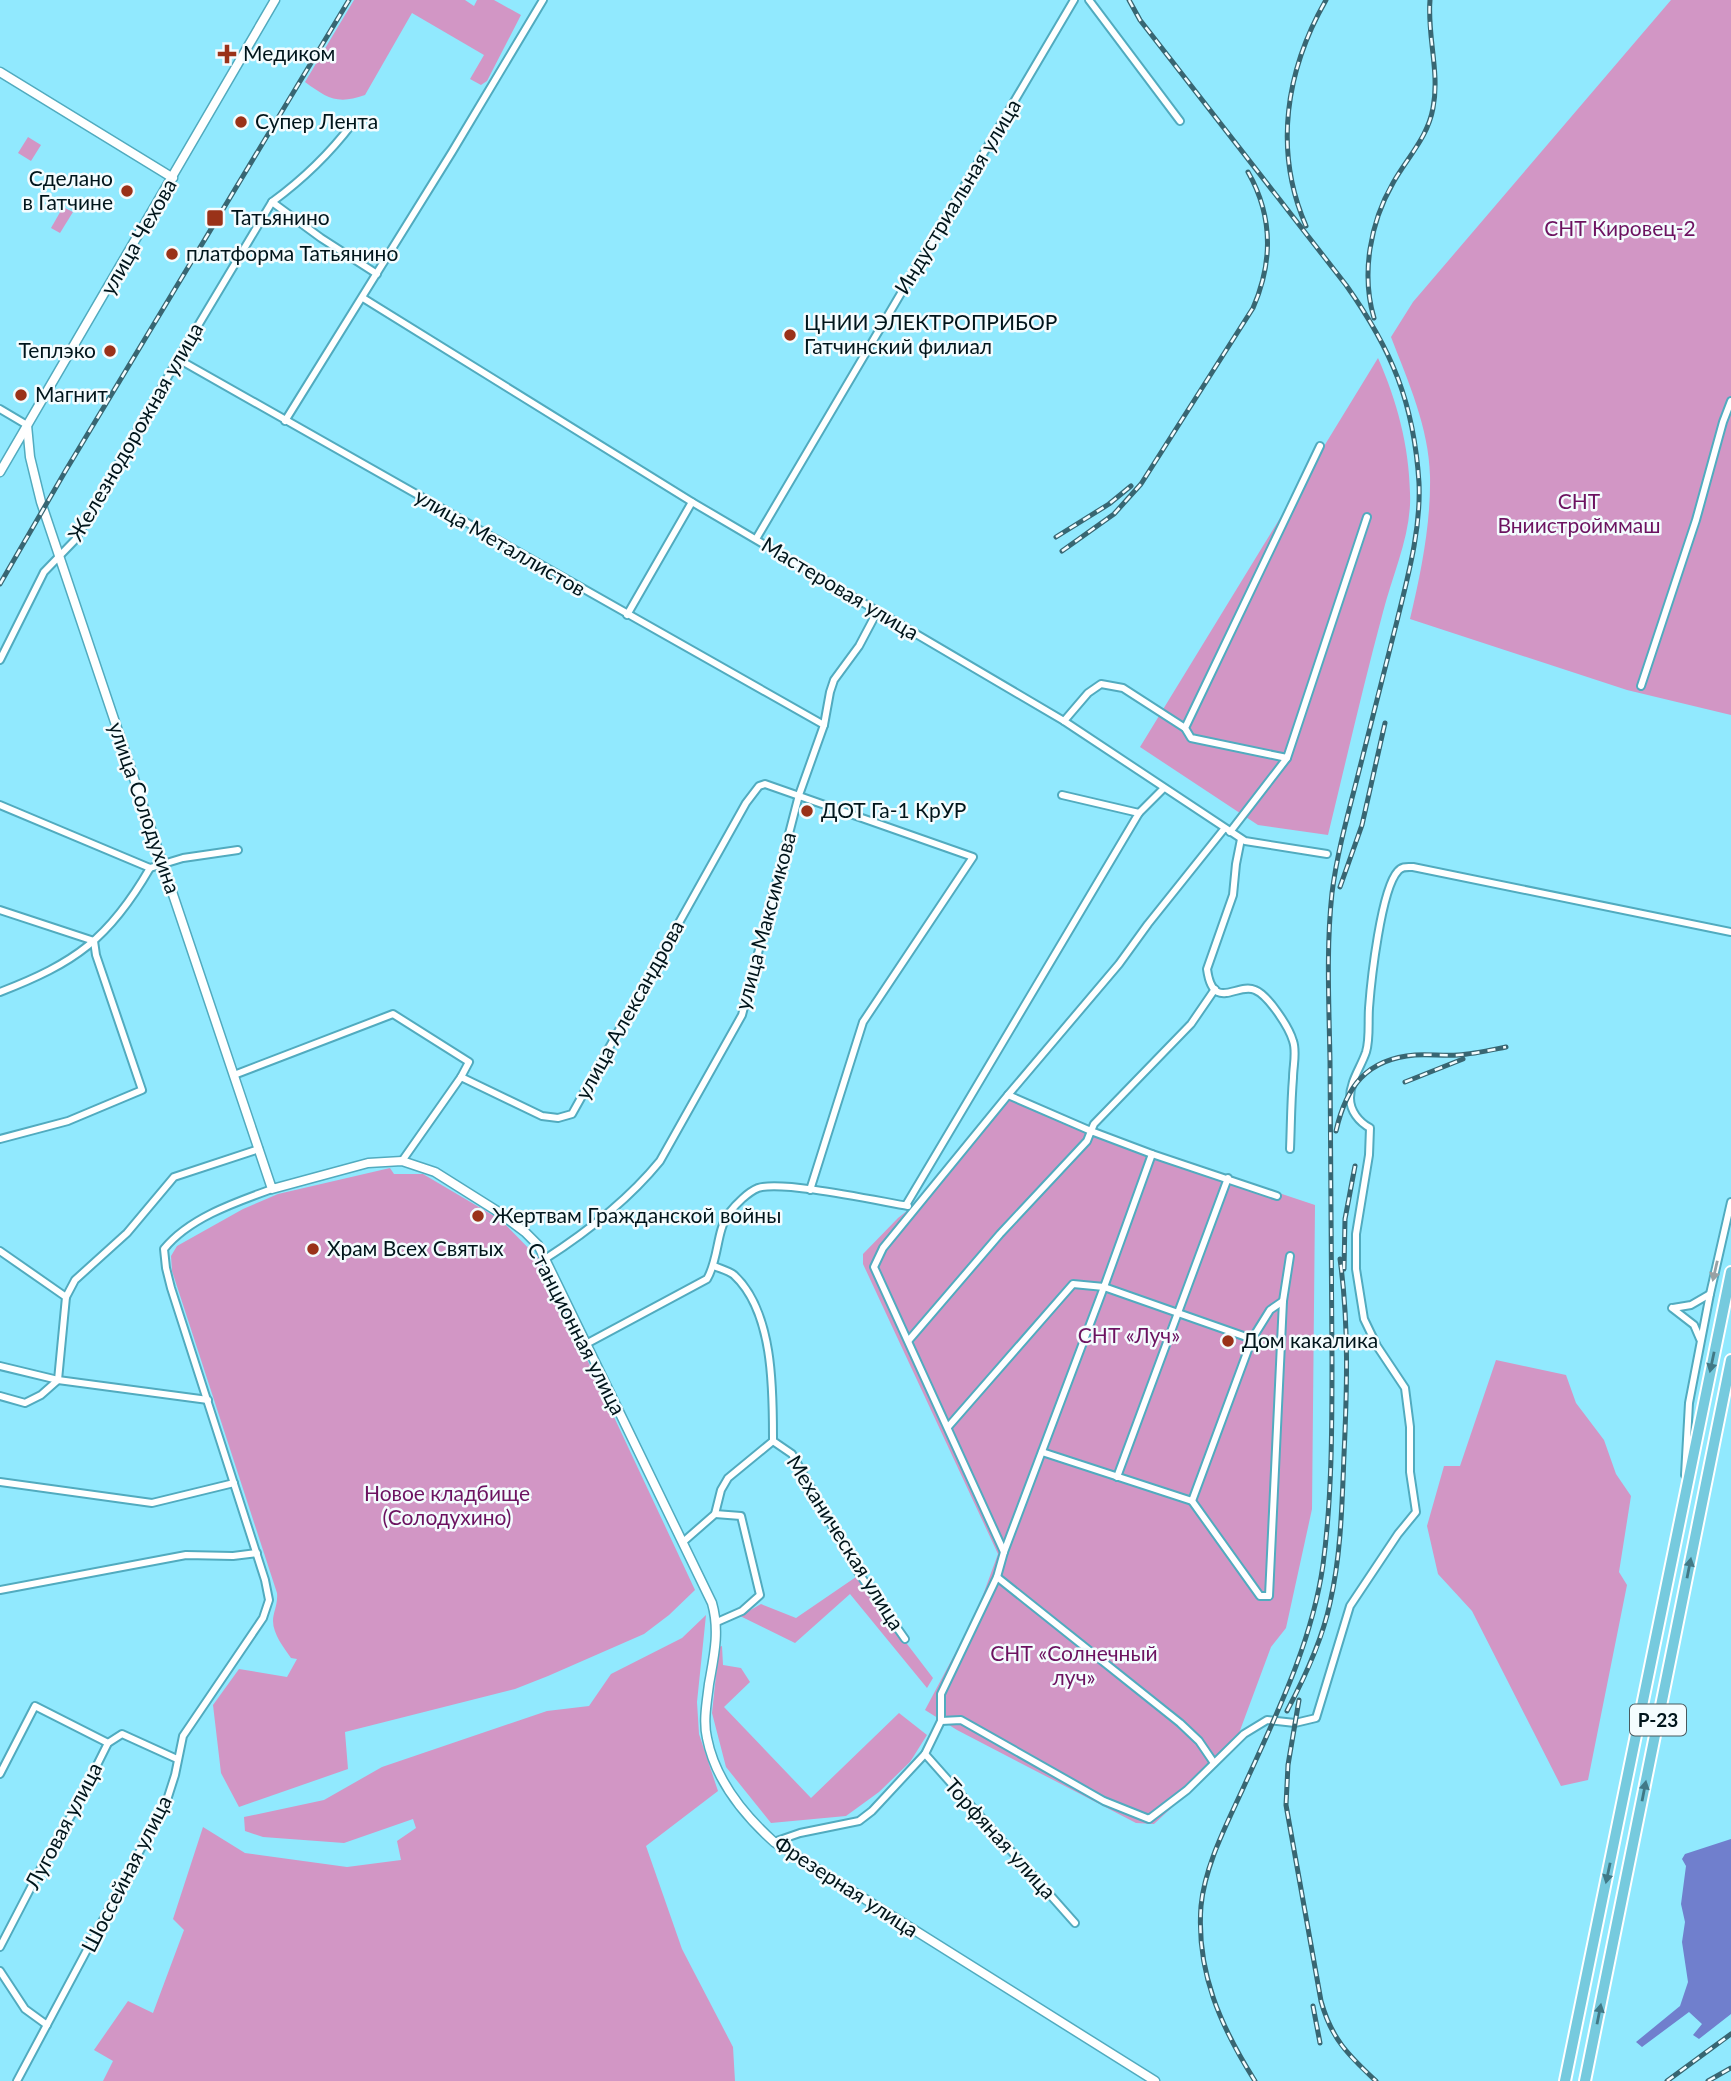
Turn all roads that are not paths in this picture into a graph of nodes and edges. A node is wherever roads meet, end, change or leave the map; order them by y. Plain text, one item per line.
1 (275, 0) edge
2 (543, 0) edge
3 (1074, 0) edge
4 (1089, 0) edge
5 (0, 72) edge
6 (1181, 121) dead end
7 (352, 124) dead end
8 (173, 178) junction
9 (272, 202) junction
10 (377, 274) junction
11 (363, 298) junction
12 (177, 359) junction
13 (1731, 401) edge
14 (0, 409) edge
15 (285, 421) junction
16 (27, 425) junction
17 (1320, 446) dead end
18 (13, 450) junction
19 (30, 457) junction
20 (0, 472) edge
21 (692, 502) junction
22 (1367, 517) dead end
23 (756, 539) junction
24 (60, 556) junction
25 (877, 612) junction
26 (627, 615) junction
27 (0, 660) edge
28 (1641, 686) dead end
29 (1064, 721) junction
30 (824, 725) junction
31 (1185, 728) junction
32 (1287, 758) junction
33 (1164, 788) junction
34 (799, 794) junction
35 (1062, 795) dead end
36 (0, 805) edge
37 (1139, 813) junction
38 (1227, 830) junction
39 (1241, 839) junction
40 (238, 850) dead end
41 (1327, 854) dead end
42 (163, 864) junction
43 (150, 868) junction
44 (0, 910) edge
45 (1731, 932) edge
46 (94, 941) junction
47 (1216, 989) junction
48 (0, 992) edge
49 (234, 1075) junction
50 (461, 1077) junction
51 (1008, 1095) junction
52 (1091, 1131) junction
53 (0, 1139) edge
54 (259, 1149) junction
55 (1290, 1149) dead end
56 (1152, 1154) junction
57 (402, 1161) junction
58 (1228, 1178) junction
59 (272, 1189) junction
60 (810, 1190) junction
61 (1277, 1196) dead end
62 (1731, 1202) edge
63 (906, 1205) junction
64 (918, 1207) junction
65 (0, 1251) edge
66 (1290, 1256) dead end
67 (545, 1259) junction
68 (715, 1266) junction
69 (1731, 1272) edge
70 (1104, 1287) junction
71 (1710, 1294) junction
72 (66, 1297) junction
73 (1283, 1301) junction
74 (1177, 1311) junction
75 (1251, 1339) junction
76 (909, 1340) junction
77 (1700, 1340) junction
78 (586, 1344) junction
79 (1731, 1360) edge
80 (0, 1366) edge
81 (58, 1381) junction
82 (0, 1396) edge
83 (208, 1400) junction
84 (948, 1426) junction
85 (773, 1441) junction
86 (1042, 1452) junction
87 (1117, 1477) junction
88 (0, 1482) edge
89 (234, 1483) junction
90 (1684, 1494) junction
91 (1192, 1501) junction
92 (715, 1514) junction
93 (683, 1542) junction
94 (1004, 1552) junction
95 (257, 1553) junction
96 (997, 1577) junction
97 (0, 1590) edge
98 (717, 1622) junction
99 (905, 1639) dead end
100 (941, 1721) junction
101 (108, 1743) junction
102 (925, 1755) junction
103 (177, 1759) junction
104 (1214, 1763) junction
105 (0, 1774) edge
106 (774, 1842) junction
107 (1075, 1923) dead end
108 (0, 1947) edge
109 (0, 1971) edge
110 (47, 2025) junction
111 (17, 2081) edge
112 (1155, 2081) edge
113 (1565, 2081) edge
114 (1585, 2081) edge

1 - 8 street, улица Чехова
2 - 10 street
3 - 23 street, Индустриальная улица
4 - 6 street
5 - 8 street
7 - 9 street, Железнодорожная улица
8 - 16 street, улица Чехова
9 - 10 street
9 - 12 street, Железнодорожная улица
10 - 11 street
11 - 15 street
11 - 21 street, Мастеровая улица
12 - 15 street, улица Металлистов
12 - 24 street, Железнодорожная улица
13 - 28 street
14 - 16 street
15 - 26 street, улица Металлистов
16 - 18 street, улица Чехова
16 - 19 street, улица Солодухина
17 - 31 street
18 - 19 street
18 - 20 street, улица Чехова
19 - 24 street, улица Солодухина
21 - 23 street, Мастеровая улица
21 - 26 street
22 - 32 street
23 - 25 street, Мастеровая улица
24 - 27 street, Железнодорожная улица
24 - 42 street, улица Солодухина
25 - 29 street, Мастеровая улица
25 - 30 street, улица Максимкова
26 - 30 street, улица Металлистов
29 - 31 street
29 - 33 street, Мастеровая улица
30 - 34 street, улица Максимкова
31 - 32 street
32 - 38 street
33 - 37 street
33 - 38 street, Мастеровая улица
34 - 50 street, улица Александрова
34 - 60 street
34 - 67 street, улица Максимкова
35 - 37 street
36 - 43 street
37 - 63 street
38 - 39 street, Мастеровая улица
38 - 51 street
39 - 41 street, Мастеровая улица
39 - 47 street
40 - 42 street
42 - 43 street
42 - 49 street, улица Солодухина
43 - 46 street
44 - 46 street
45 - 104 street
46 - 48 street
46 - 53 street
47 - 52 street
47 - 55 street
49 - 50 street
49 - 54 street, улица Солодухина
50 - 57 street
51 - 52 street
51 - 64 street
52 - 56 street
52 - 76 street
54 - 59 street, улица Солодухина
54 - 72 street
56 - 58 street
56 - 70 street
57 - 59 street, Станционная улица
57 - 67 street, Станционная улица
58 - 61 street
58 - 74 street
59 - 83 street, Станционная улица
60 - 63 street
60 - 68 street
62 -> 71 street
63 - 64 street
64 - 76 street
65 - 72 street
66 - 73 street
67 - 78 street, Станционная улица
68 - 78 street
68 - 85 street, Механическая улица
69 -> 90 highway, Р-23
70 - 74 street
70 - 84 street
70 - 86 street
71 - 77 street
71 - 77 street
72 - 81 street
73 - 75 street
73 - 91 street
74 - 75 street
74 - 87 street
75 - 91 street
76 - 84 street
77 - 90 street
78 - 93 street, Станционная улица
114 -> 79 highway, Р-23
80 - 81 street
81 - 82 street
81 - 83 street
83 - 89 street, Станционная улица
84 - 94 street
85 - 92 street
85 - 99 street, Механическая улица
86 - 87 street
86 - 94 street
87 - 91 street
88 - 89 street
89 - 95 street, Станционная улица
90 -> 113 highway, Р-23
92 - 93 street
92 - 98 street
93 - 98 street, Станционная улица
94 - 96 street
95 - 97 street
95 - 103 street, Шоссейная улица
96 - 100 street
96 - 104 street
98 - 106 street, Фрезерная улица
100 - 102 street
100 - 104 street
101 - 103 street
101 - 105 street
101 - 108 street, Луговая улица
102 - 106 street
102 - 107 street, Торфяная улица
103 - 110 street, Шоссейная улица
106 - 112 street, Фрезерная улица
109 - 110 street
110 - 111 street, Шоссейная улица

